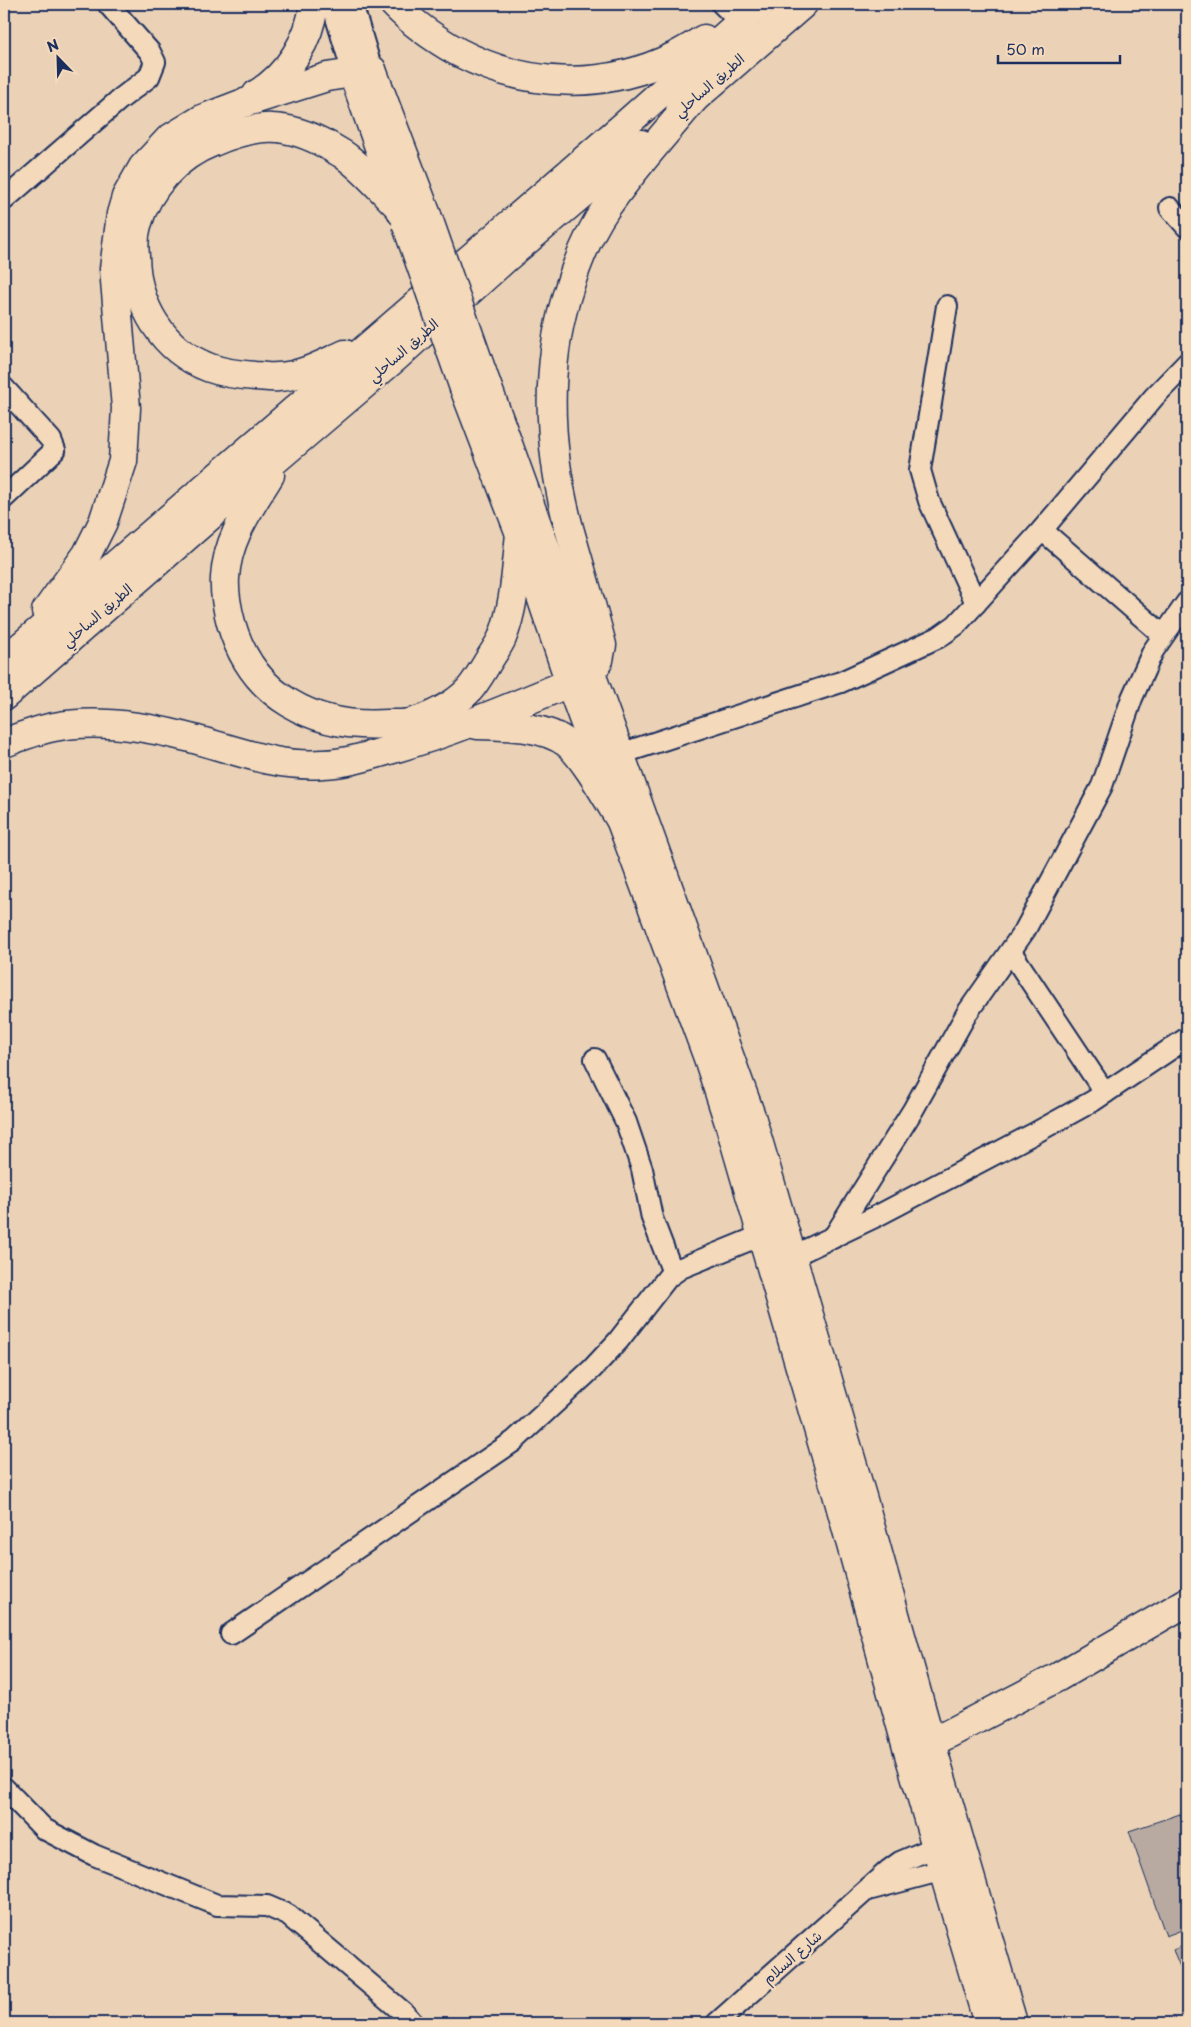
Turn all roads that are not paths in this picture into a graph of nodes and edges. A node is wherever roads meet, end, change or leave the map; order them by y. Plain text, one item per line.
1 (108, 4) edge
2 (314, 4) edge
3 (332, 4) edge
4 (352, 4) edge
5 (394, 4) edge
6 (802, 4) edge
7 (743, 10) edge
8 (363, 71) junction
9 (694, 99) junction
10 (241, 104) junction
11 (4, 200) edge
12 (1170, 208) dead end
13 (411, 216) junction
14 (1187, 227) edge
15 (947, 306) dead end
16 (398, 322) junction
17 (1187, 363) edge
18 (473, 380) junction
19 (4, 388) edge
20 (279, 457) junction
21 (4, 498) edge
22 (1042, 530) junction
23 (520, 534) junction
24 (1187, 602) edge
25 (976, 604) junction
26 (1163, 635) junction
27 (12, 654) edge
28 (581, 678) junction
29 (4, 696) edge
30 (468, 725) junction
31 (4, 743) edge
32 (620, 754) junction
33 (624, 826) junction
34 (1011, 952) junction
35 (1187, 1038) edge
36 (595, 1059) dead end
37 (1105, 1093) junction
38 (762, 1235) junction
39 (833, 1238) junction
40 (792, 1257) junction
41 (673, 1273) junction
42 (1187, 1602) edge
43 (231, 1634) dead end
44 (920, 1747) junction
45 (4, 1788) edge
46 (951, 1854) junction
47 (413, 2023) edge
48 (717, 2023) edge
49 (988, 2023) edge
50 (1013, 2023) edge

1 - 11 street
2 - 10 main road
3 - 8 street
4 - 8 street
5 - 7 main road
6 - 9 main road, الطريق الساحلي
7 - 16 main road, الطريق الساحلي
8 - 10 main road
8 - 13 main road
9 - 20 main road, الطريق الساحلي
9 - 28 main road
10 - 27 main road
12 - 14 street
13 - 16 main road
13 - 18 main road, bridge
15 - 25 street
16 - 27 main road, الطريق الساحلي
17 - 22 street
18 - 23 main road
18 - 28 main road
19 - 21 street
20 - 23 main road
20 - 29 main road, الطريق الساحلي
22 - 25 street
22 - 26 street
23 - 28 main road
24 - 26 street
25 - 32 street
26 - 34 street
28 - 30 main road
28 - 32 main road
28 - 33 main road
30 - 31 main road
30 - 33 main road
32 - 40 main road
33 - 38 main road
34 - 37 street
34 - 39 street
35 - 37 street
36 - 41 street
37 - 39 street
38 - 41 street
38 - 44 main road
39 - 40 street
40 - 44 main road
41 - 43 street
42 - 44 main road
44 - 46 main road
45 - 47 street
46 - 48 street, شارع السلام
46 - 49 main road
46 - 50 main road

